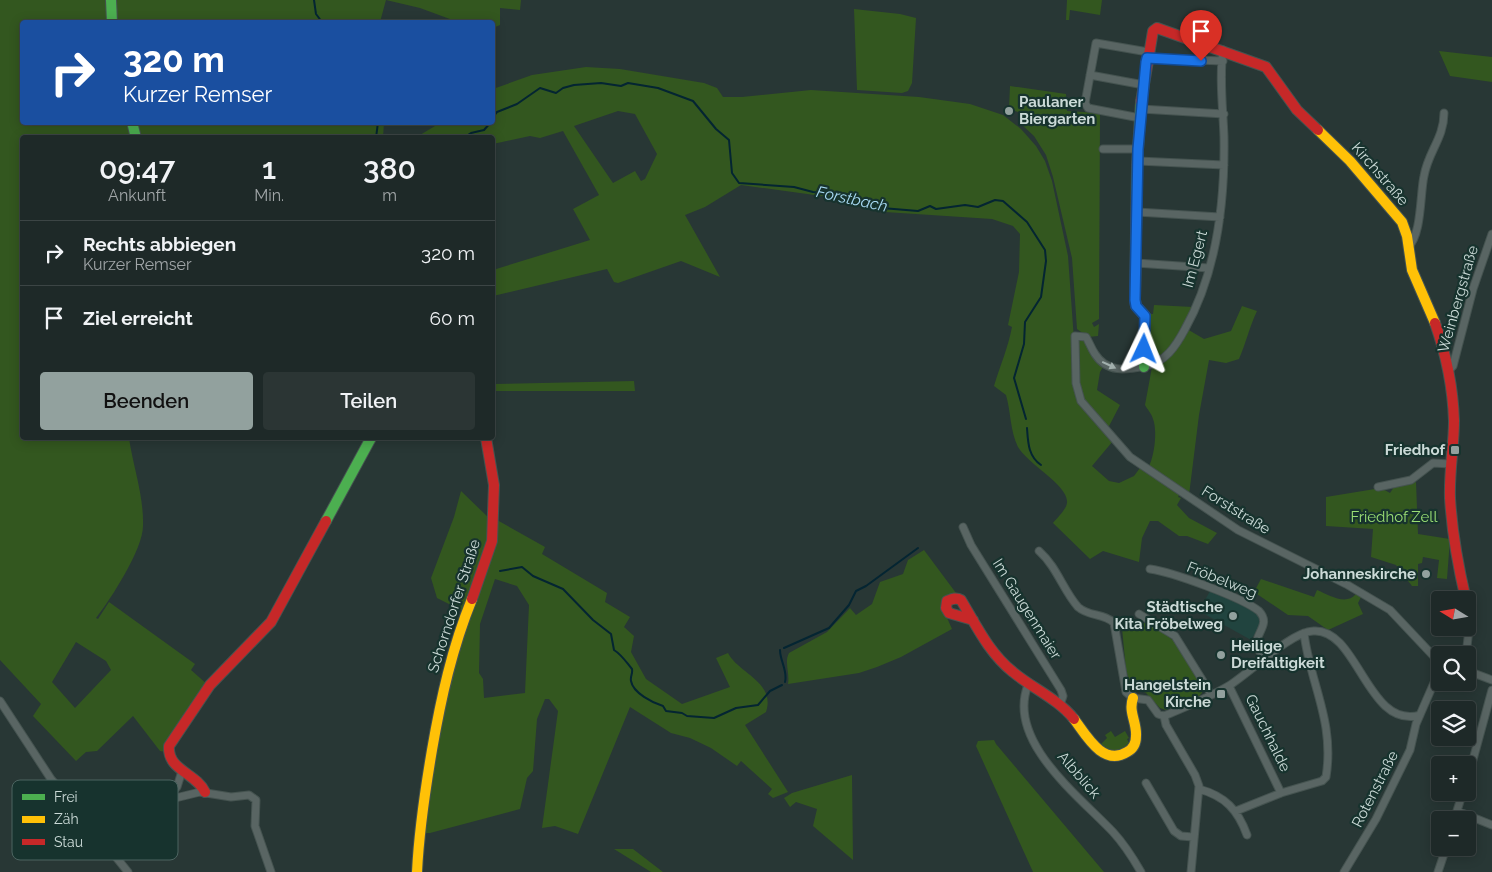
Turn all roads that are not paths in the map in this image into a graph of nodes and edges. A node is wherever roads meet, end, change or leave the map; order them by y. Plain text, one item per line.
1 (111, 0) edge
2 (112, 20) edge
3 (1223, 50) junction
4 (1148, 55) junction
5 (1223, 61) junction
6 (1090, 75) junction
7 (1144, 84) junction
8 (1141, 114) junction
9 (1224, 114) junction
10 (1444, 114) dead end
11 (1103, 149) dead end
12 (1138, 149) junction
13 (1138, 160) junction
14 (1224, 165) junction
15 (1137, 212) junction
16 (1220, 217) junction
17 (1492, 234) edge
18 (1408, 247) junction
19 (1136, 263) junction
20 (1208, 268) junction
21 (1075, 336) joint
22 (1144, 366) junction
23 (1448, 371) junction
24 (370, 440) edge
25 (486, 440) edge
26 (1450, 464) junction
27 (1378, 487) dead end
28 (963, 528) dead end
29 (1039, 552) dead end
30 (1150, 569) dead end
31 (1464, 591) edge
32 (1139, 614) dead end
33 (973, 620) dead end
34 (1304, 633) junction
35 (1431, 654) edge
36 (1265, 659) junction
37 (1476, 674) edge
38 (1492, 680) edge
39 (1028, 685) junction
40 (1229, 686) junction
41 (1431, 690) edge
42 (1492, 690) edge
43 (1211, 694) junction
44 (1133, 698) junction
45 (0, 701) edge
46 (1060, 705) junction
47 (1420, 715) junction
48 (1164, 716) junction
49 (1474, 756) edge
50 (182, 771) junction
51 (53, 780) edge
52 (1146, 783) dead end
53 (178, 784) edge
54 (1199, 789) junction
55 (205, 792) junction
56 (1281, 793) junction
57 (178, 798) edge
58 (1460, 801) edge
59 (1236, 811) junction
60 (1457, 811) edge
61 (1476, 819) edge
62 (1492, 825) edge
63 (1246, 835) dead end
64 (1193, 837) junction
65 (1443, 856) edge
66 (118, 860) edge
67 (128, 872) edge
68 (271, 872) edge
69 (417, 872) edge
70 (1141, 872) edge
71 (1191, 872) edge
72 (1344, 872) edge
73 (1438, 872) edge

1 - 2 street
3 - 4 street, Kirchstraße
3 - 5 street, Im Egert
3 - 18 street, Kirchstraße
4 - 5 street
4 - 6 street
4 - 7 street
5 - 9 street, Im Egert
6 - 7 street
6 - 8 street
7 - 8 street
8 - 9 street
8 - 12 street
9 - 14 street, Im Egert
10 - 18 street
11 - 12 street
12 - 13 street
13 - 14 street
13 - 15 street
14 - 16 street, Im Egert
15 - 16 street
15 - 19 street
16 - 20 street, Im Egert
17 - 23 street, Weinbergstraße
18 - 23 street, Kirchstraße
19 - 20 street
19 - 22 street
20 - 22 street, Im Egert
21 -> 22 street, Im Egert
21 - 35 street, Forststraße
23 - 26 street, Kirchstraße
24 - 50 street
25 - 69 street, Schorndorfer Straße
26 - 27 street
26 - 31 street, Kirchstraße
28 - 46 street, Im Gaugenmaier
29 - 44 street
30 - 36 street, Fröbelweg
32 - 43 street
33 - 39 street
34 - 36 street
34 - 47 street
34 - 56 street
36 - 40 street
37 - 38 street
39 - 46 street
39 - 70 street, Albblick
40 - 43 street
40 - 56 street, Gauchhalde
41 - 47 street, Rotenstraße
42 - 49 street
43 - 48 street
44 - 46 street
44 - 48 street
45 - 51 street
47 - 72 street, Rotenstraße
48 - 54 street
50 - 53 street
50 - 55 street
52 - 64 street
54 - 59 street
54 - 64 street
55 - 57 street
55 - 68 street
56 - 59 street
58 - 60 street
59 - 63 street
61 - 62 street
64 - 71 street
65 - 73 street
66 - 67 street

